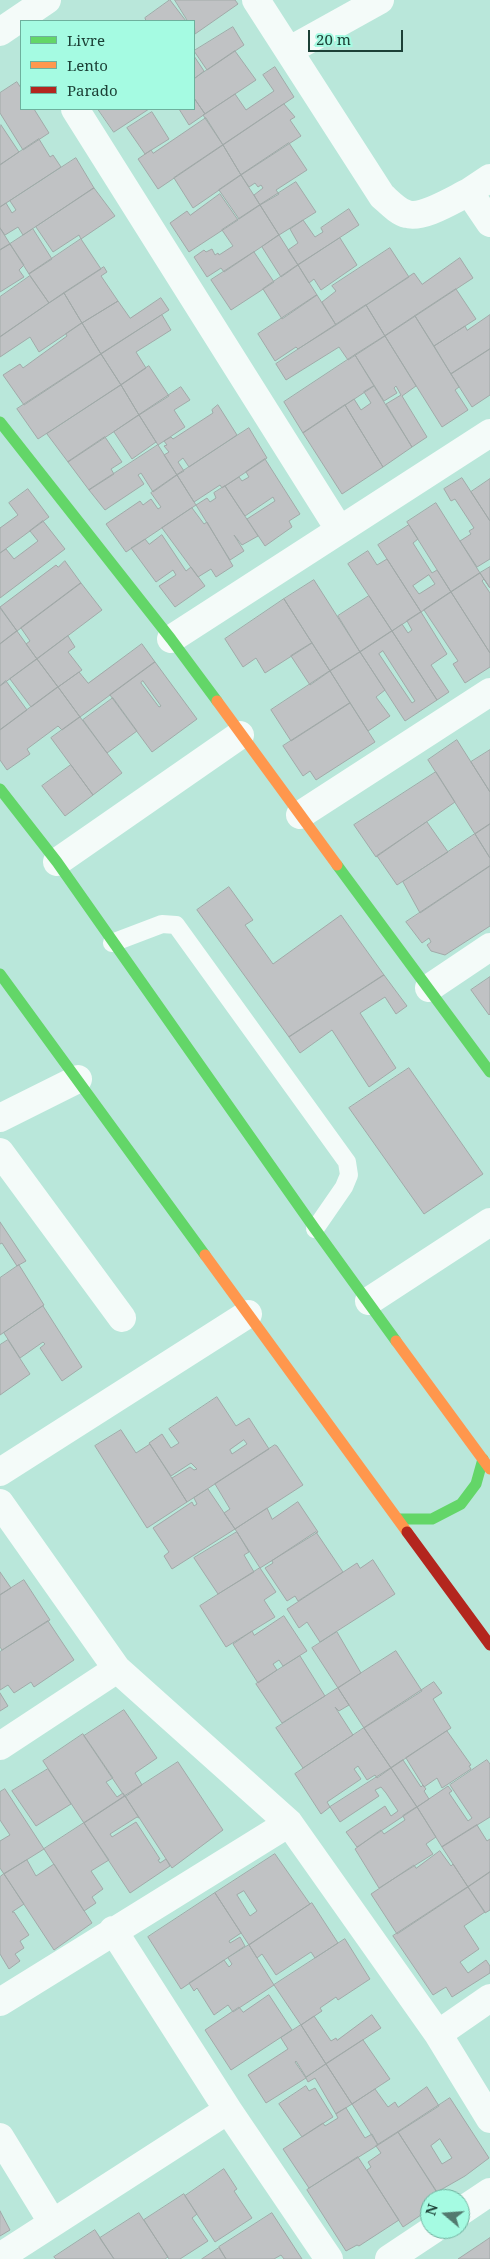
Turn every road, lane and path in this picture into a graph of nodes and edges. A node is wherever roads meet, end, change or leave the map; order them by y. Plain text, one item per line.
1 (48, 0) edge
2 (256, 0) edge
3 (380, 0) edge
4 (13, 25) edge
5 (290, 50) junction
6 (76, 110) edge
7 (479, 185) edge
8 (490, 223) edge
9 (0, 422) edge
10 (490, 433) edge
11 (339, 529) junction
12 (171, 639) junction
13 (490, 692) edge
14 (240, 735) junction
15 (0, 789) edge
16 (300, 815) junction
17 (57, 862) junction
18 (112, 943) junction
19 (490, 947) edge
20 (0, 974) edge
21 (429, 988) junction
22 (490, 1072) edge
23 (78, 1078) junction
24 (0, 1118) edge
25 (0, 1152) edge
26 (490, 1222) edge
27 (316, 1228) junction
28 (369, 1302) junction
29 (248, 1314) junction
30 (122, 1318) dead end
31 (483, 1459) junction
32 (490, 1469) edge
33 (0, 1472) edge
34 (0, 1503) edge
35 (400, 1519) junction
36 (490, 1645) edge
37 (116, 1669) junction
38 (0, 1746) edge
39 (289, 1823) junction
40 (114, 1930) junction
41 (490, 1998) edge
42 (0, 2002) edge
43 (438, 2034) junction
44 (228, 2110) junction
45 (490, 2119) edge
46 (0, 2137) edge
47 (490, 2192) edge
48 (470, 2205) edge
49 (52, 2222) junction
50 (420, 2238) edge
51 (0, 2257) edge
52 (329, 2259) edge
53 (388, 2259) edge

1 - 4 street
2 - 5 street
3 - 5 street
5 - 7 street
6 - 11 street
7 - 8 street
9 - 12 street
10 - 11 street
11 - 12 street
12 - 14 street
13 - 16 street
14 - 16 street
14 - 17 street
15 - 17 street
16 - 21 street
17 - 18 street
18 - 27 street
18 - 27 lane
19 - 21 street
20 - 23 street
21 - 22 street
23 - 24 street
23 - 29 street
25 - 30 street
26 - 28 street
27 - 28 street
28 - 31 street
29 - 33 street
29 - 35 street
31 - 32 street
31 - 35 street
34 - 37 street
35 - 36 street
37 - 38 street
37 - 39 street
39 - 40 street
39 - 43 street
40 - 42 street
40 - 44 street
41 - 43 street
43 - 45 street
44 - 49 street
44 - 52 street
46 - 49 street
47 - 48 street
49 - 51 street
50 - 53 street

